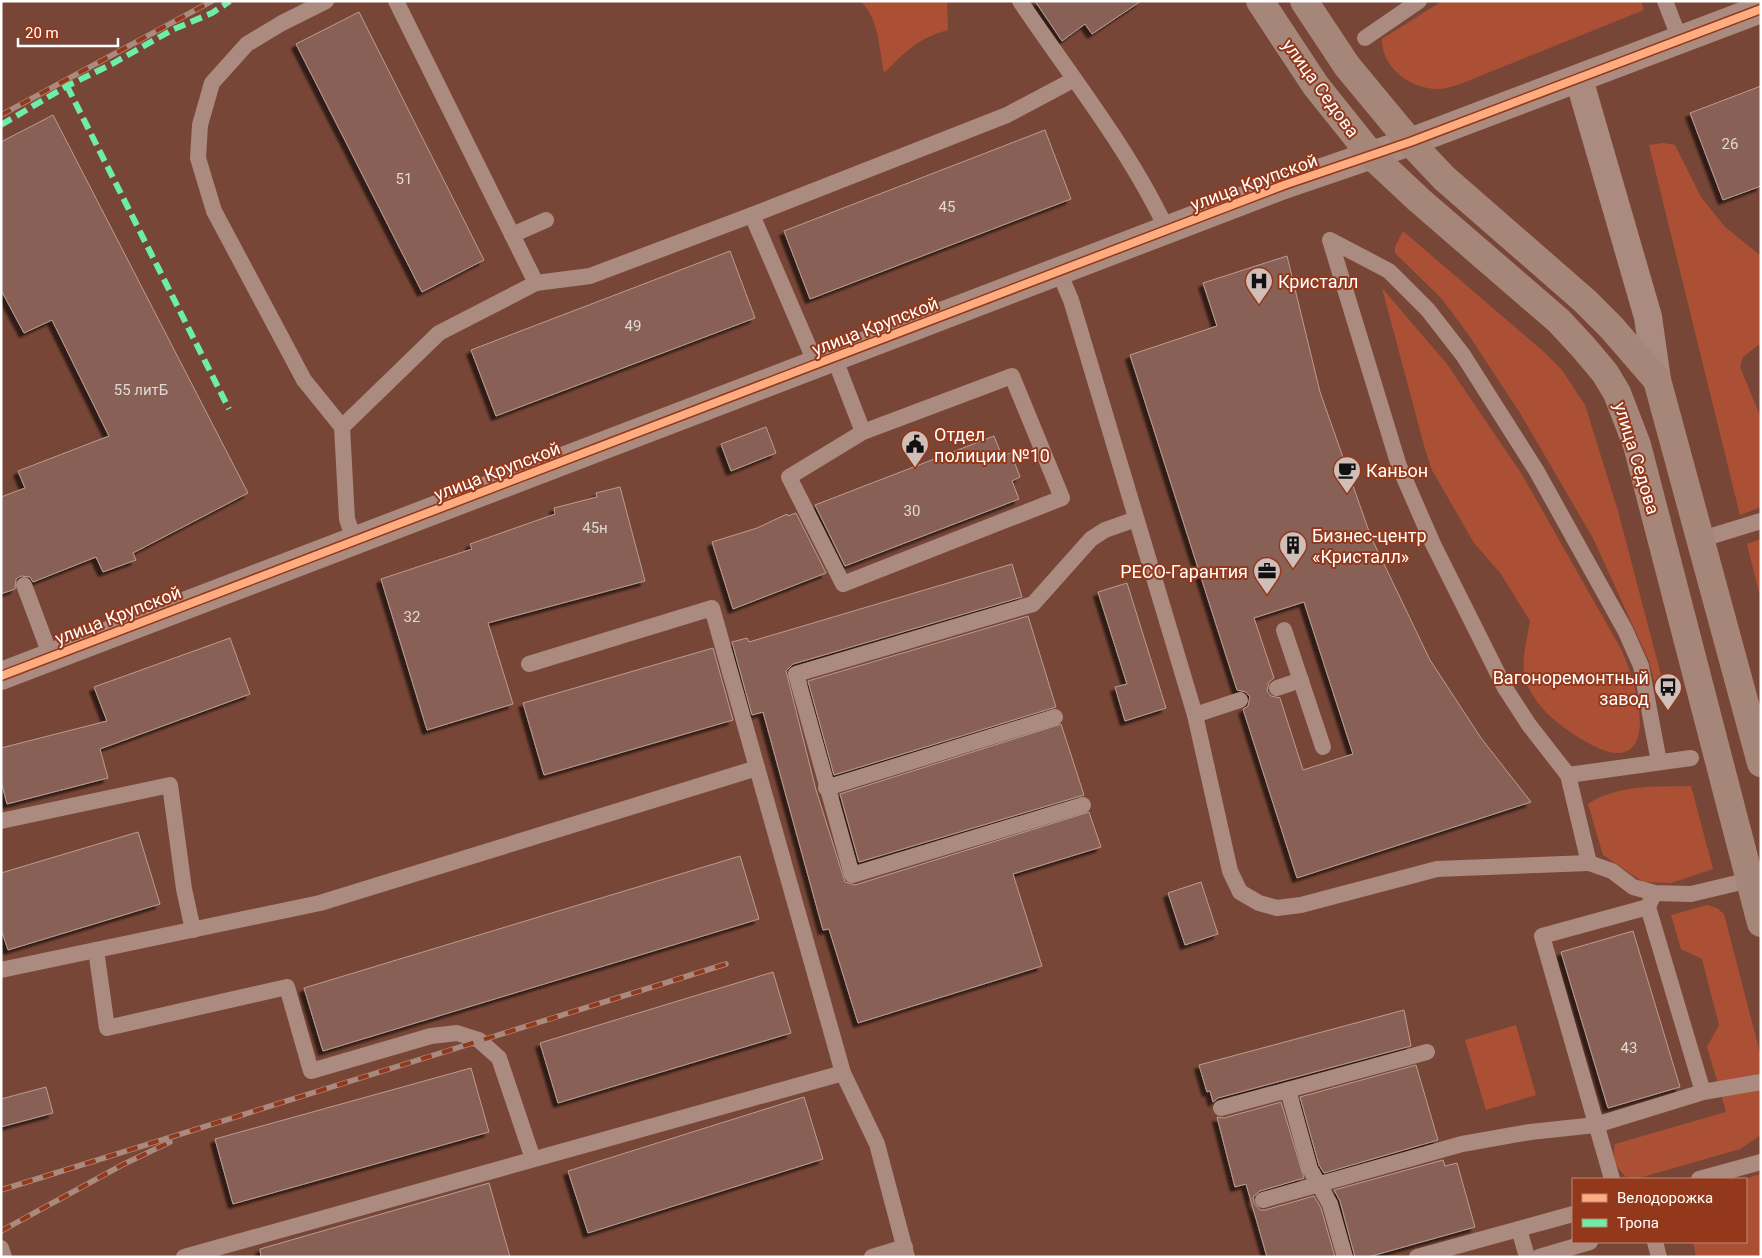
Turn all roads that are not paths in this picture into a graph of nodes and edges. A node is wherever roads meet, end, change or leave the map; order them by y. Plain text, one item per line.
1 (326, 1) edge
2 (396, 1) edge
3 (1020, 1) edge
4 (1260, 1) edge
5 (1304, 1) edge
6 (1420, 1) edge
7 (1665, 1) edge
8 (1761, 9) edge
9 (1365, 38) dead end
10 (1680, 40) junction
11 (1579, 79) junction
12 (1073, 80) junction
13 (1410, 142) junction
14 (1372, 156) junction
15 (752, 215) junction
16 (546, 220) dead end
17 (1167, 230) junction
18 (512, 235) junction
19 (1059, 272) junction
20 (536, 283) junction
21 (825, 361) junction
22 (1658, 380) junction
23 (342, 427) junction
24 (863, 432) junction
25 (1136, 519) junction
26 (1761, 522) edge
27 (1702, 539) junction
28 (354, 542) junction
29 (24, 585) dead end
30 (1284, 630) dead end
31 (51, 657) junction
32 (529, 664) dead end
33 (1, 676) edge
34 (1301, 680) junction
35 (1277, 688) dead end
36 (1240, 700) dead end
37 (1195, 715) junction
38 (1054, 718) dead end
39 (1323, 747) dead end
40 (1691, 758) dead end
41 (1660, 762) junction
42 (1761, 764) edge
43 (757, 768) junction
44 (1568, 775) junction
45 (826, 788) junction
46 (1083, 805) dead end
47 (1, 820) edge
48 (1589, 862) junction
49 (1755, 878) edge
50 (1652, 900) junction
51 (1761, 923) edge
52 (193, 930) junction
53 (96, 950) junction
54 (1, 970) edge
55 (1427, 1052) dead end
56 (843, 1072) junction
57 (1761, 1082) edge
58 (1288, 1090) junction
59 (1703, 1092) junction
60 (1221, 1108) dead end
61 (1596, 1125) junction
62 (533, 1159) junction
63 (1761, 1162) edge
64 (1612, 1178) edge
65 (1703, 1178) edge
66 (1319, 1185) junction
67 (1263, 1200) dead end
68 (1572, 1214) edge
69 (1519, 1229) junction
70 (1587, 1243) edge
71 (1654, 1243) edge
72 (1, 1248) edge
73 (906, 1252) edge
74 (4, 1257) edge
75 (184, 1257) edge
76 (872, 1257) edge
77 (1345, 1257) edge
78 (1417, 1257) edge
79 (1527, 1257) edge
80 (1540, 1257) edge
81 (1659, 1257) edge

1 - 23 lane
2 - 18 lane
3 - 12 lane
4 - 14 main road, улица Седова
5 - 13 main road, улица Седова
6 - 9 lane
7 - 10 lane
8 - 10 street, улица Крупской
10 - 11 street, улица Крупской
11 - 13 street, улица Крупской
11 - 22 street, улица Седова
12 - 15 lane
12 - 17 lane
13 - 14 street, улица Крупской
13 - 22 main road, улица Седова
14 - 17 street, улица Крупской
14 - 49 main road, улица Седова
15 - 20 lane
15 - 21 lane
16 - 18 lane
17 - 19 street, улица Крупской
18 - 20 lane
19 - 21 street, улица Крупской
19 - 25 lane
20 - 23 lane
21 - 24 lane
21 - 28 street, улица Крупской
22 - 27 main road, улица Седова
23 - 28 lane
24 - 24 lane
25 - 37 lane
25 - 45 lane
26 - 27 lane
27 - 42 main road, улица Седова
28 - 31 street, улица Крупской
29 - 31 lane
30 - 34 lane
31 - 33 street, улица Крупской
32 - 43 lane
34 - 35 lane
34 - 39 lane
36 - 37 lane
37 - 48 lane
38 - 45 lane
40 - 41 lane
41 - 44 lane
41 - 44 lane
43 - 52 lane
43 - 56 lane
44 - 48 lane
45 - 46 lane
47 - 52 lane
48 - 50 lane
49 - 50 lane
49 - 51 main road, улица Седова
50 - 59 lane
50 - 61 lane
52 - 53 lane
53 - 54 lane
53 - 62 lane
55 - 58 lane
56 - 62 lane
56 - 73 lane
57 - 59 lane
58 - 60 lane
58 - 66 lane
59 - 61 lane
61 - 64 lane
61 - 66 lane
62 - 75 lane
63 - 65 lane
66 - 67 lane
66 - 77 lane
68 - 69 lane
69 - 78 lane
69 - 79 lane
70 - 80 lane
71 - 81 lane
72 - 74 lane
73 - 76 lane

